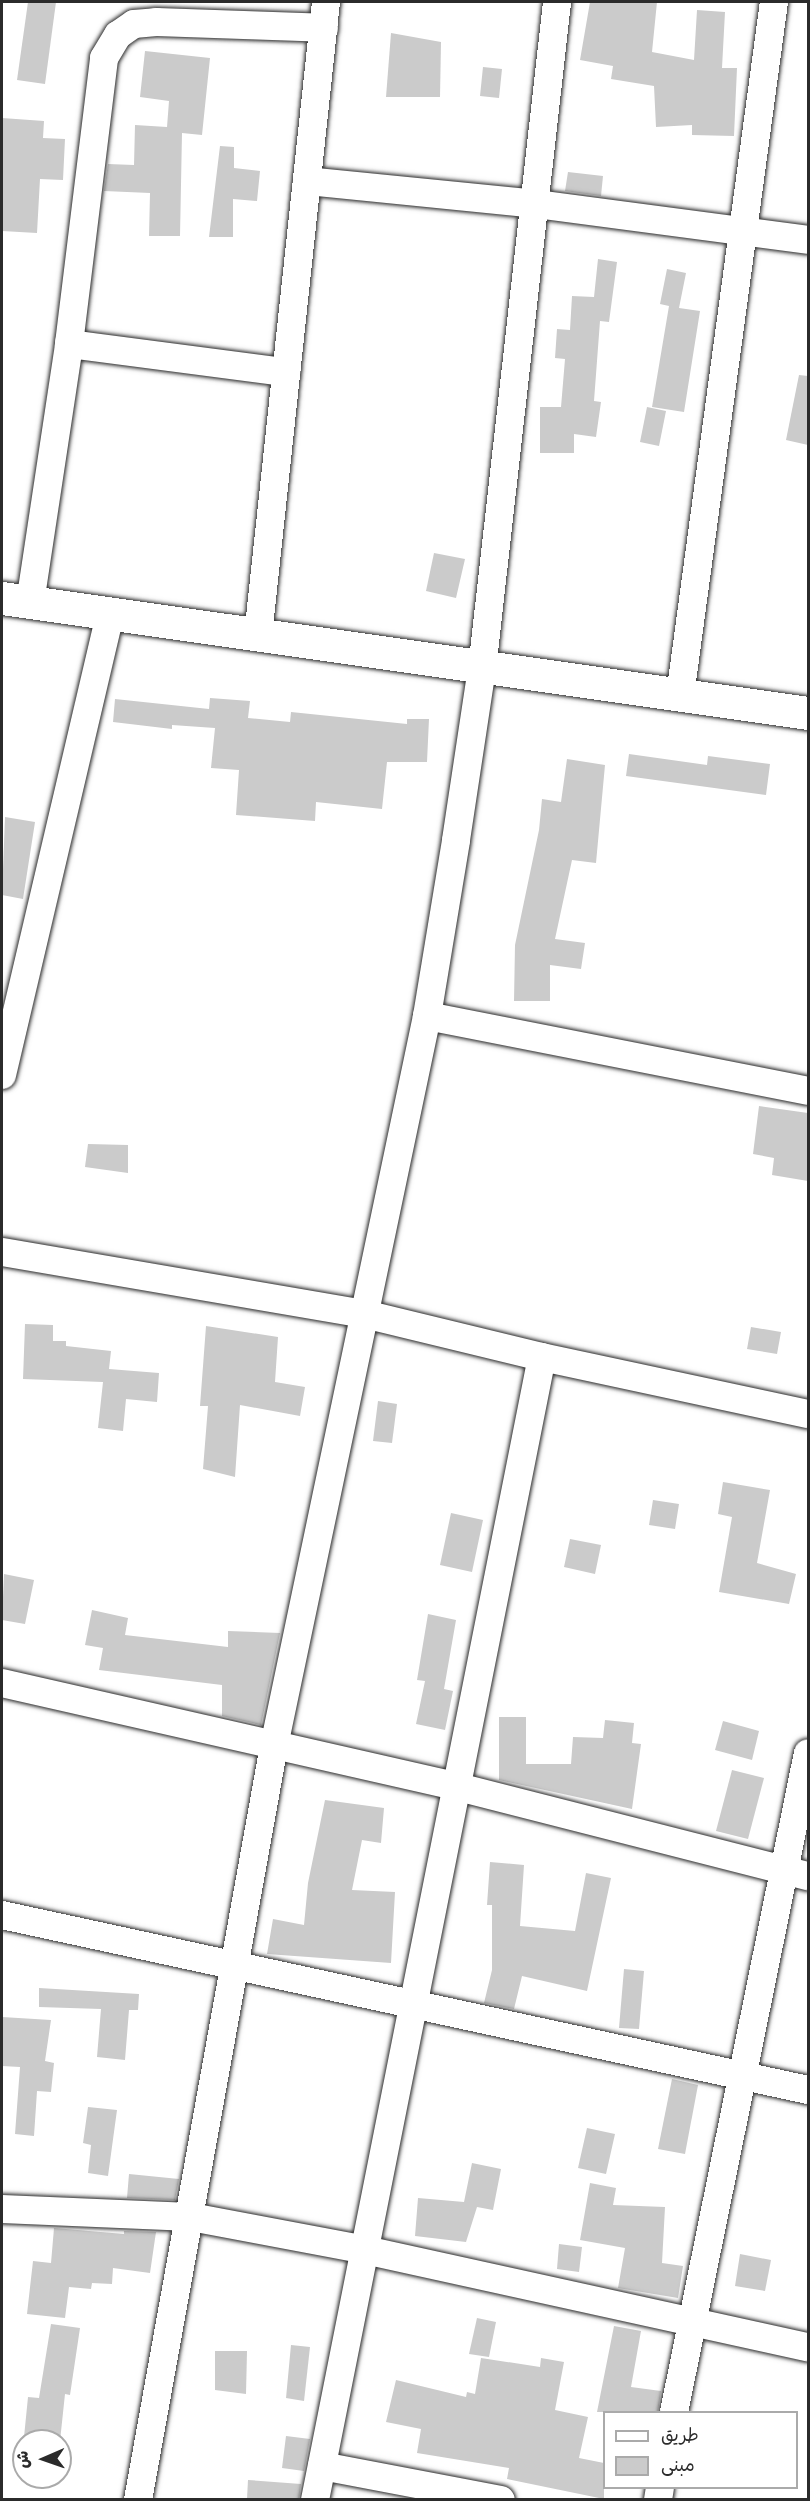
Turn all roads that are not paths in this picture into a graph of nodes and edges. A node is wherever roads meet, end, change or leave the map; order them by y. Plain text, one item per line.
1 (557, 2) edge
2 (774, 2) edge
3 (325, 15) edge
4 (307, 181) junction
5 (536, 204) junction
6 (741, 231) junction
7 (808, 240) edge
8 (69, 344) junction
9 (286, 372) junction
10 (16, 600) edge
11 (110, 615) junction
12 (258, 636) junction
13 (482, 669) junction
14 (681, 696) junction
15 (808, 713) edge
16 (426, 1016) junction
17 (2, 1075) edge
18 (808, 1091) edge
19 (2, 1252) edge
20 (364, 1314) junction
21 (542, 1358) junction
22 (808, 1413) edge
23 (2, 1683) edge
24 (274, 1746) junction
25 (808, 1753) edge
26 (458, 1787) junction
27 (796, 1873) edge
28 (2, 1915) edge
29 (236, 1967) junction
30 (416, 2004) junction
31 (742, 2076) junction
32 (808, 2090) edge
33 (2, 2209) edge
34 (191, 2217) junction
35 (365, 2250) junction
36 (691, 2323) junction
37 (808, 2347) edge
38 (674, 2411) edge
39 (321, 2466) junction
40 (138, 2499) edge
41 (315, 2499) edge
42 (501, 2499) edge

1 - 5 street
2 - 6 street
3 - 4 street
3 - 8 street
4 - 5 street
4 - 9 street
5 - 6 street
5 - 13 street
6 - 7 street
6 - 14 street
8 - 9 street
8 - 10 street
9 - 12 street
10 - 11 main road
11 - 12 main road
11 - 17 street
12 - 13 main road
13 - 14 main road
13 - 16 street
14 - 15 main road
16 - 18 street
16 - 20 street
19 - 20 street
20 - 21 street
20 - 24 street
21 - 22 street
21 - 26 street
23 - 24 street
24 - 26 street
24 - 29 street
25 - 27 street
26 - 27 street
26 - 30 street
27 - 31 street
28 - 29 street
29 - 30 street
29 - 34 street
30 - 31 street
30 - 35 street
31 - 32 street
31 - 36 street
33 - 34 street
34 - 35 street
34 - 40 street
35 - 36 street
35 - 39 street
36 - 37 street
36 - 38 street
39 - 41 street
39 - 42 street

